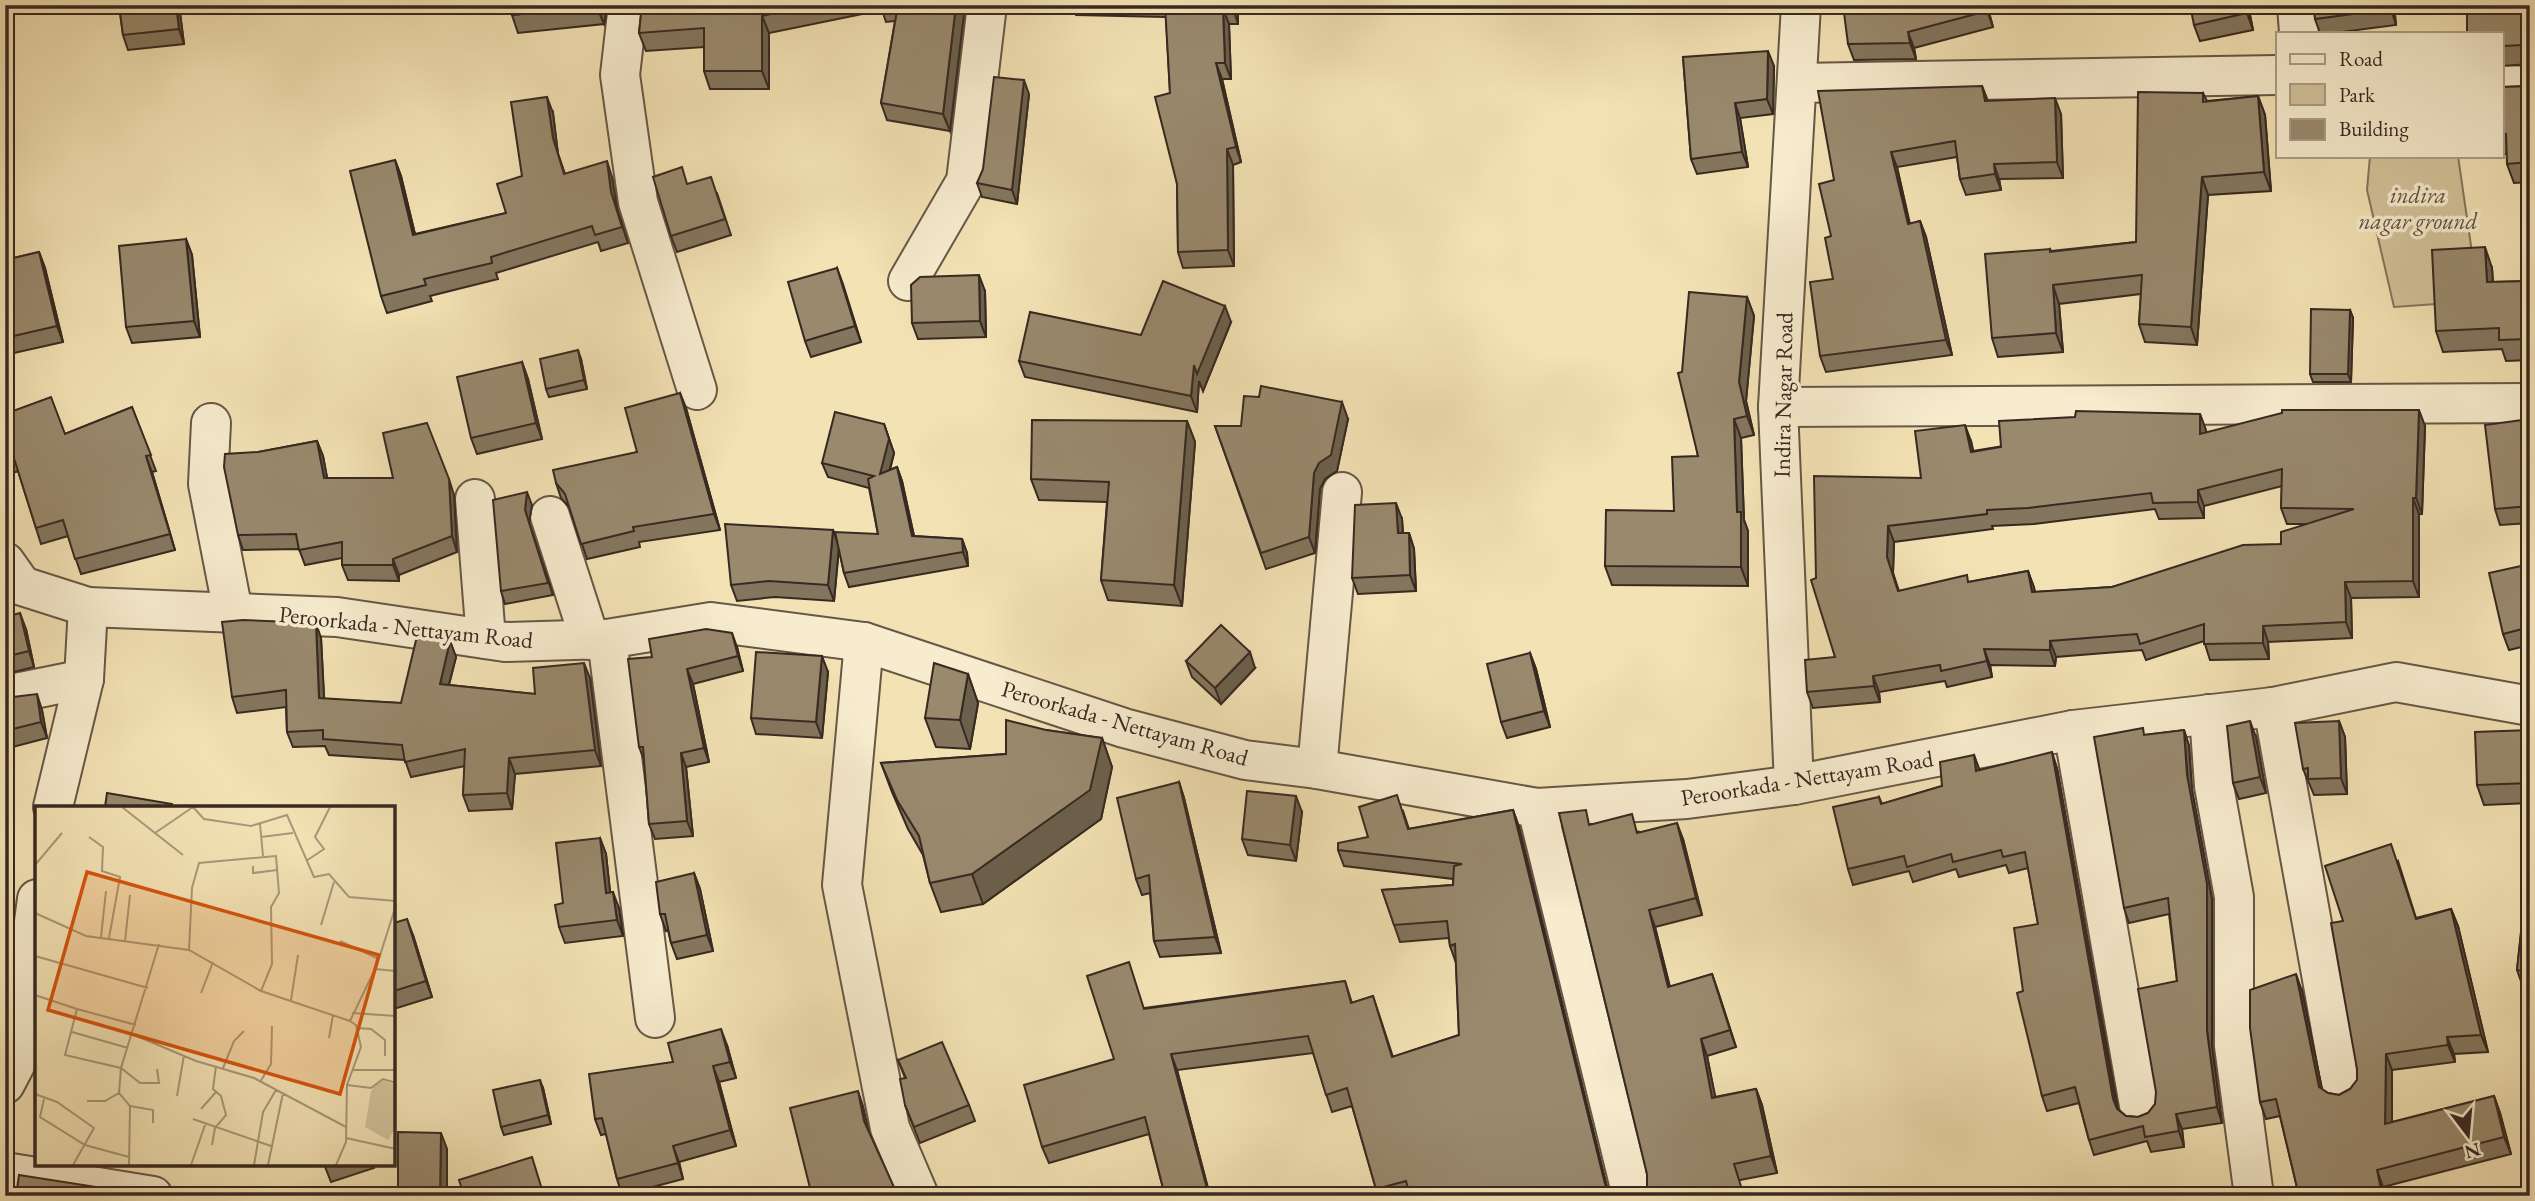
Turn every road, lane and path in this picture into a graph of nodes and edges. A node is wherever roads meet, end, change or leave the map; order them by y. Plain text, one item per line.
1 (628, 5) edge
2 (987, 5) edge
3 (1801, 5) edge
4 (2297, 5) edge
5 (2299, 32) edge
6 (2276, 75) edge
7 (1797, 83) junction
8 (2504, 85) edge
9 (2530, 86) edge
10 (908, 281) dead end
11 (697, 390) dead end
12 (2530, 403) edge
13 (1778, 407) junction
14 (211, 423) dead end
15 (1342, 492) dead end
16 (475, 499) dead end
17 (550, 516) dead end
18 (6, 564) edge
19 (88, 607) junction
20 (233, 612) junction
21 (486, 639) junction
22 (599, 640) junction
23 (864, 642) junction
24 (84, 679) junction
25 (5, 695) edge
26 (2530, 706) edge
27 (2273, 707) junction
28 (2208, 714) junction
29 (2073, 730) junction
30 (1317, 769) junction
31 (1794, 785) junction
32 (53, 806) edge
33 (1537, 808) junction
34 (35, 915) edge
35 (655, 1018) dead end
36 (5, 1084) edge
37 (2342, 1090) edge
38 (2140, 1111) dead end
39 (5, 1172) edge
40 (153, 1196) edge
41 (919, 1196) edge
42 (1632, 1196) edge
43 (2254, 1196) edge

1 - 11 street
2 - 10 street
3 - 7 street, Indira Nagar Road
4 - 5 street
6 - 7 street
7 - 13 street, Indira Nagar Road
8 - 9 street
12 - 13 street
13 - 31 street, Indira Nagar Road
14 - 20 street
15 - 30 street
16 - 21 street
17 - 22 street
18 - 19 street, Peroorkada - Nettayam Road
19 - 20 street, Peroorkada - Nettayam Road
19 - 24 street
20 - 21 street, Peroorkada - Nettayam Road
21 - 22 street, Peroorkada - Nettayam Road
22 - 23 street, Peroorkada - Nettayam Road
22 - 35 street
23 - 30 street, Peroorkada - Nettayam Road
23 - 41 street
24 - 25 street
24 - 32 street
26 - 27 street, Peroorkada - Nettayam Road
27 - 28 street, Peroorkada - Nettayam Road
27 - 37 street
28 - 29 street, Peroorkada - Nettayam Road
28 - 43 street
29 - 31 street, Peroorkada - Nettayam Road
29 - 38 street
30 - 33 street, Peroorkada - Nettayam Road
31 - 33 street, Peroorkada - Nettayam Road
33 - 42 street
34 - 36 street
39 - 40 street

